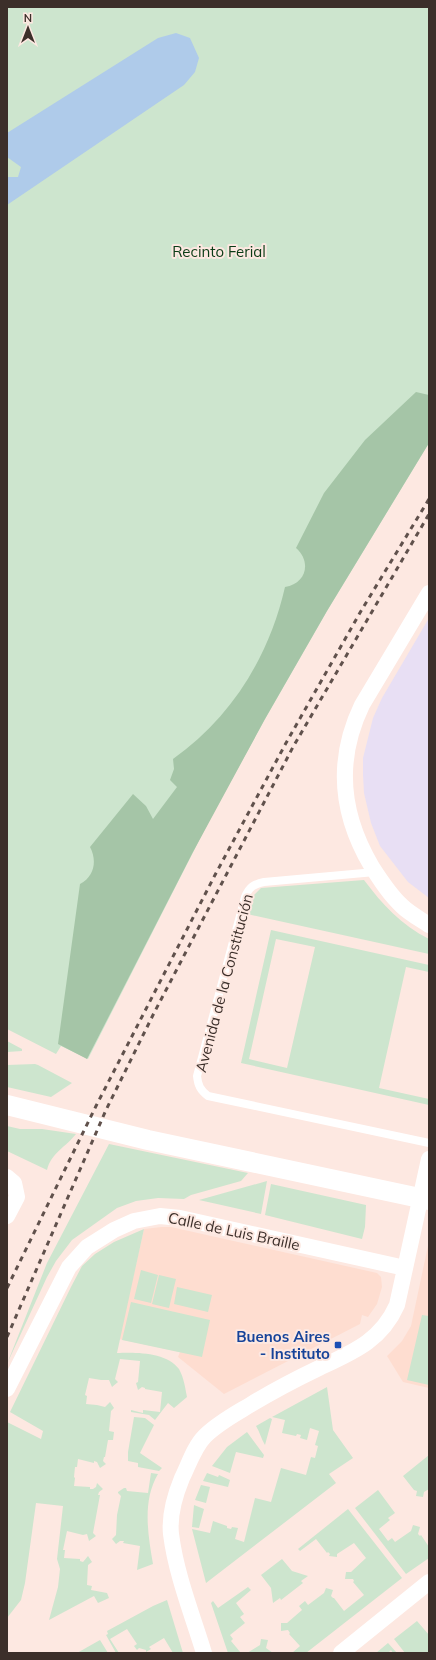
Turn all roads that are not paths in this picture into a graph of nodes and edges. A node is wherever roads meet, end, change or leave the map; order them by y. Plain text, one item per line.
1 (429, 593) edge
2 (375, 872) junction
3 (429, 925) edge
4 (7, 1105) edge
5 (429, 1143) edge
6 (429, 1159) edge
7 (7, 1177) edge
8 (425, 1200) edge
9 (7, 1216) edge
10 (405, 1268) junction
11 (7, 1389) edge
12 (429, 1582) edge
13 (204, 1653) edge
14 (341, 1653) edge

1 - 2 street
2 - 3 street
2 - 5 lane, Avenida de la Constitución
4 - 8 street
6 - 8 street
7 - 9 street
8 - 10 street
10 - 11 street, Calle de Luis Braille
10 - 13 street
12 - 14 street

